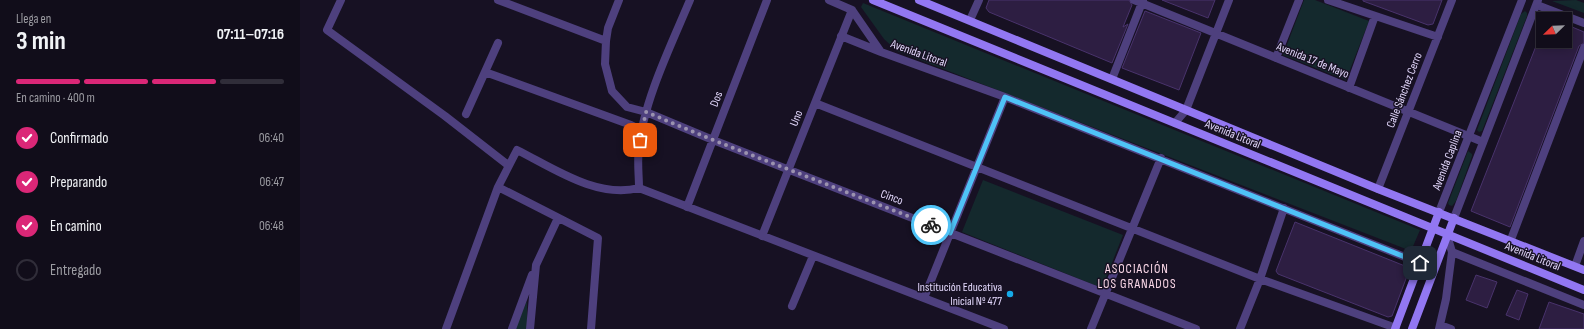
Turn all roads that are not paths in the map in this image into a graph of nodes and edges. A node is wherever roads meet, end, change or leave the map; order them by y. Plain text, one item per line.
1 (341, 0) edge
2 (498, 0) edge
3 (619, 0) edge
4 (690, 0) edge
5 (767, 0) edge
6 (829, 0) edge
7 (873, 0) edge
8 (919, 0) edge
9 (979, 0) edge
10 (1134, 0) edge
11 (1229, 0) edge
12 (1299, 0) edge
13 (1328, 0) edge
14 (1452, 0) edge
15 (1524, 0) edge
16 (1142, 2) edge
17 (1538, 2) edge
18 (852, 10) junction
19 (1375, 16) junction
20 (970, 20) junction
21 (1584, 22) edge
22 (1217, 34) junction
23 (841, 36) junction
24 (1438, 37) junction
25 (606, 41) junction
26 (498, 43) dead end
27 (1584, 48) edge
28 (882, 52) junction
29 (1276, 58) junction
30 (485, 72) junction
31 (1112, 79) junction
32 (1349, 88) junction
33 (1005, 97) junction
34 (815, 103) junction
35 (1186, 110) junction
36 (646, 112) junction
37 (1408, 112) junction
38 (466, 114) dead end
39 (1175, 123) junction
40 (641, 130) junction
41 (1469, 137) junction
42 (713, 140) junction
43 (1483, 142) junction
44 (1161, 158) junction
45 (508, 165) junction
46 (977, 166) junction
47 (788, 170) junction
48 (498, 187) junction
49 (639, 188) junction
50 (1378, 189) junction
51 (687, 207) junction
52 (1284, 208) junction
53 (1439, 212) junction
54 (558, 218) junction
55 (1454, 218) junction
56 (1132, 229) junction
57 (1433, 230) junction
58 (950, 233) junction
59 (1447, 235) junction
60 (762, 236) junction
61 (1584, 241) edge
62 (1510, 242) junction
63 (1452, 252) junction
64 (813, 256) junction
65 (1420, 263) junction
66 (536, 265) junction
67 (1574, 266) junction
68 (1584, 270) edge
69 (1260, 279) junction
70 (1584, 290) edge
71 (1105, 293) junction
72 (924, 298) junction
73 (1584, 305) edge
74 (792, 306) dead end
75 (1440, 327) edge
76 (446, 329) edge
77 (512, 329) edge
78 (530, 329) edge
79 (591, 329) edge
80 (1004, 329) edge
81 (1090, 329) edge
82 (1196, 329) edge
83 (1240, 329) edge
84 (1396, 329) edge
85 (1412, 329) edge
86 (1451, 329) edge

1 - 45 street
2 - 25 street
3 - 25 street, Cinco
4 - 36 street
5 - 42 street, Dos
6 - 18 street
7 - 39 main road, Avenida Litoral
8 - 20 main road, Avenida Litoral
9 - 20 street
10 - 16 street, Avenida 17 de Mayo
11 - 22 street
12 - 29 street
13 - 19 street
14 - 24 street, Calle Sánchez Cerro
15 - 17 street
15 - 41 street, Avenida Caplina
16 - 22 street, Avenida 17 de Mayo
16 - 31 street
17 - 21 street
17 - 43 street
18 - 23 street, Uno
18 - 28 street, Avenida Litoral
19 - 24 street
19 - 32 street
20 - 31 main road, Avenida Litoral
22 - 29 street, Avenida 17 de Mayo
22 - 35 street
23 - 28 street
23 - 34 street, Uno
24 - 37 street, Calle Sánchez Cerro
25 - 36 street, Cinco
26 - 30 street
27 - 62 street
28 - 33 street, Avenida Litoral
29 - 32 street, Avenida 17 de Mayo
30 - 38 street
30 - 40 street
31 - 35 main road, Avenida Litoral
32 - 37 street, Avenida 17 de Mayo
33 - 44 street, Avenida Litoral
33 - 46 street
34 - 46 street
34 - 47 street, Uno
35 - 39 street
35 - 50 main road, Avenida Litoral
36 - 40 street
36 - 42 street, Cinco
37 - 41 street, Avenida 17 de Mayo
37 - 50 street, Calle Sánchez Cerro
39 - 57 main road, Avenida Litoral
40 - 49 street
41 - 43 street, Avenida 17 de Mayo
41 - 53 street, Avenida Caplina
42 - 47 street, Cinco
42 - 51 street, Dos
43 - 55 street
44 - 52 street, Avenida Litoral
44 - 56 street
45 - 48 street
45 - 49 street
46 - 56 street
46 - 58 street
47 - 58 street, Cinco
47 - 60 street, Uno
48 - 54 street
48 - 76 street
49 - 51 street
50 - 53 main road, Avenida Litoral
51 - 60 street
52 - 65 street, Avenida Litoral
52 - 69 street
53 - 55 main road, Avenida Litoral
53 - 57 main road, Avenida Caplina
54 - 66 street
54 - 79 street
55 - 59 main road
55 - 62 main road, Avenida Litoral
56 - 69 street
56 - 71 street
57 - 59 main road, Avenida Litoral
57 - 65 main road, Avenida Caplina
58 - 71 street, Cinco
58 - 72 street
59 - 63 street
59 - 70 main road, Avenida Litoral
59 - 85 main road
60 - 64 street
61 - 67 street
62 - 67 main road, Avenida Litoral
63 - 73 street
63 - 75 street
64 - 72 street
64 - 74 street
65 - 84 main road, Avenida Caplina
66 - 77 street
66 - 78 street
67 - 68 main road, Avenida Litoral
69 - 83 street
69 - 84 street
71 - 81 street
71 - 82 street, Cinco
72 - 80 street
75 - 86 street

